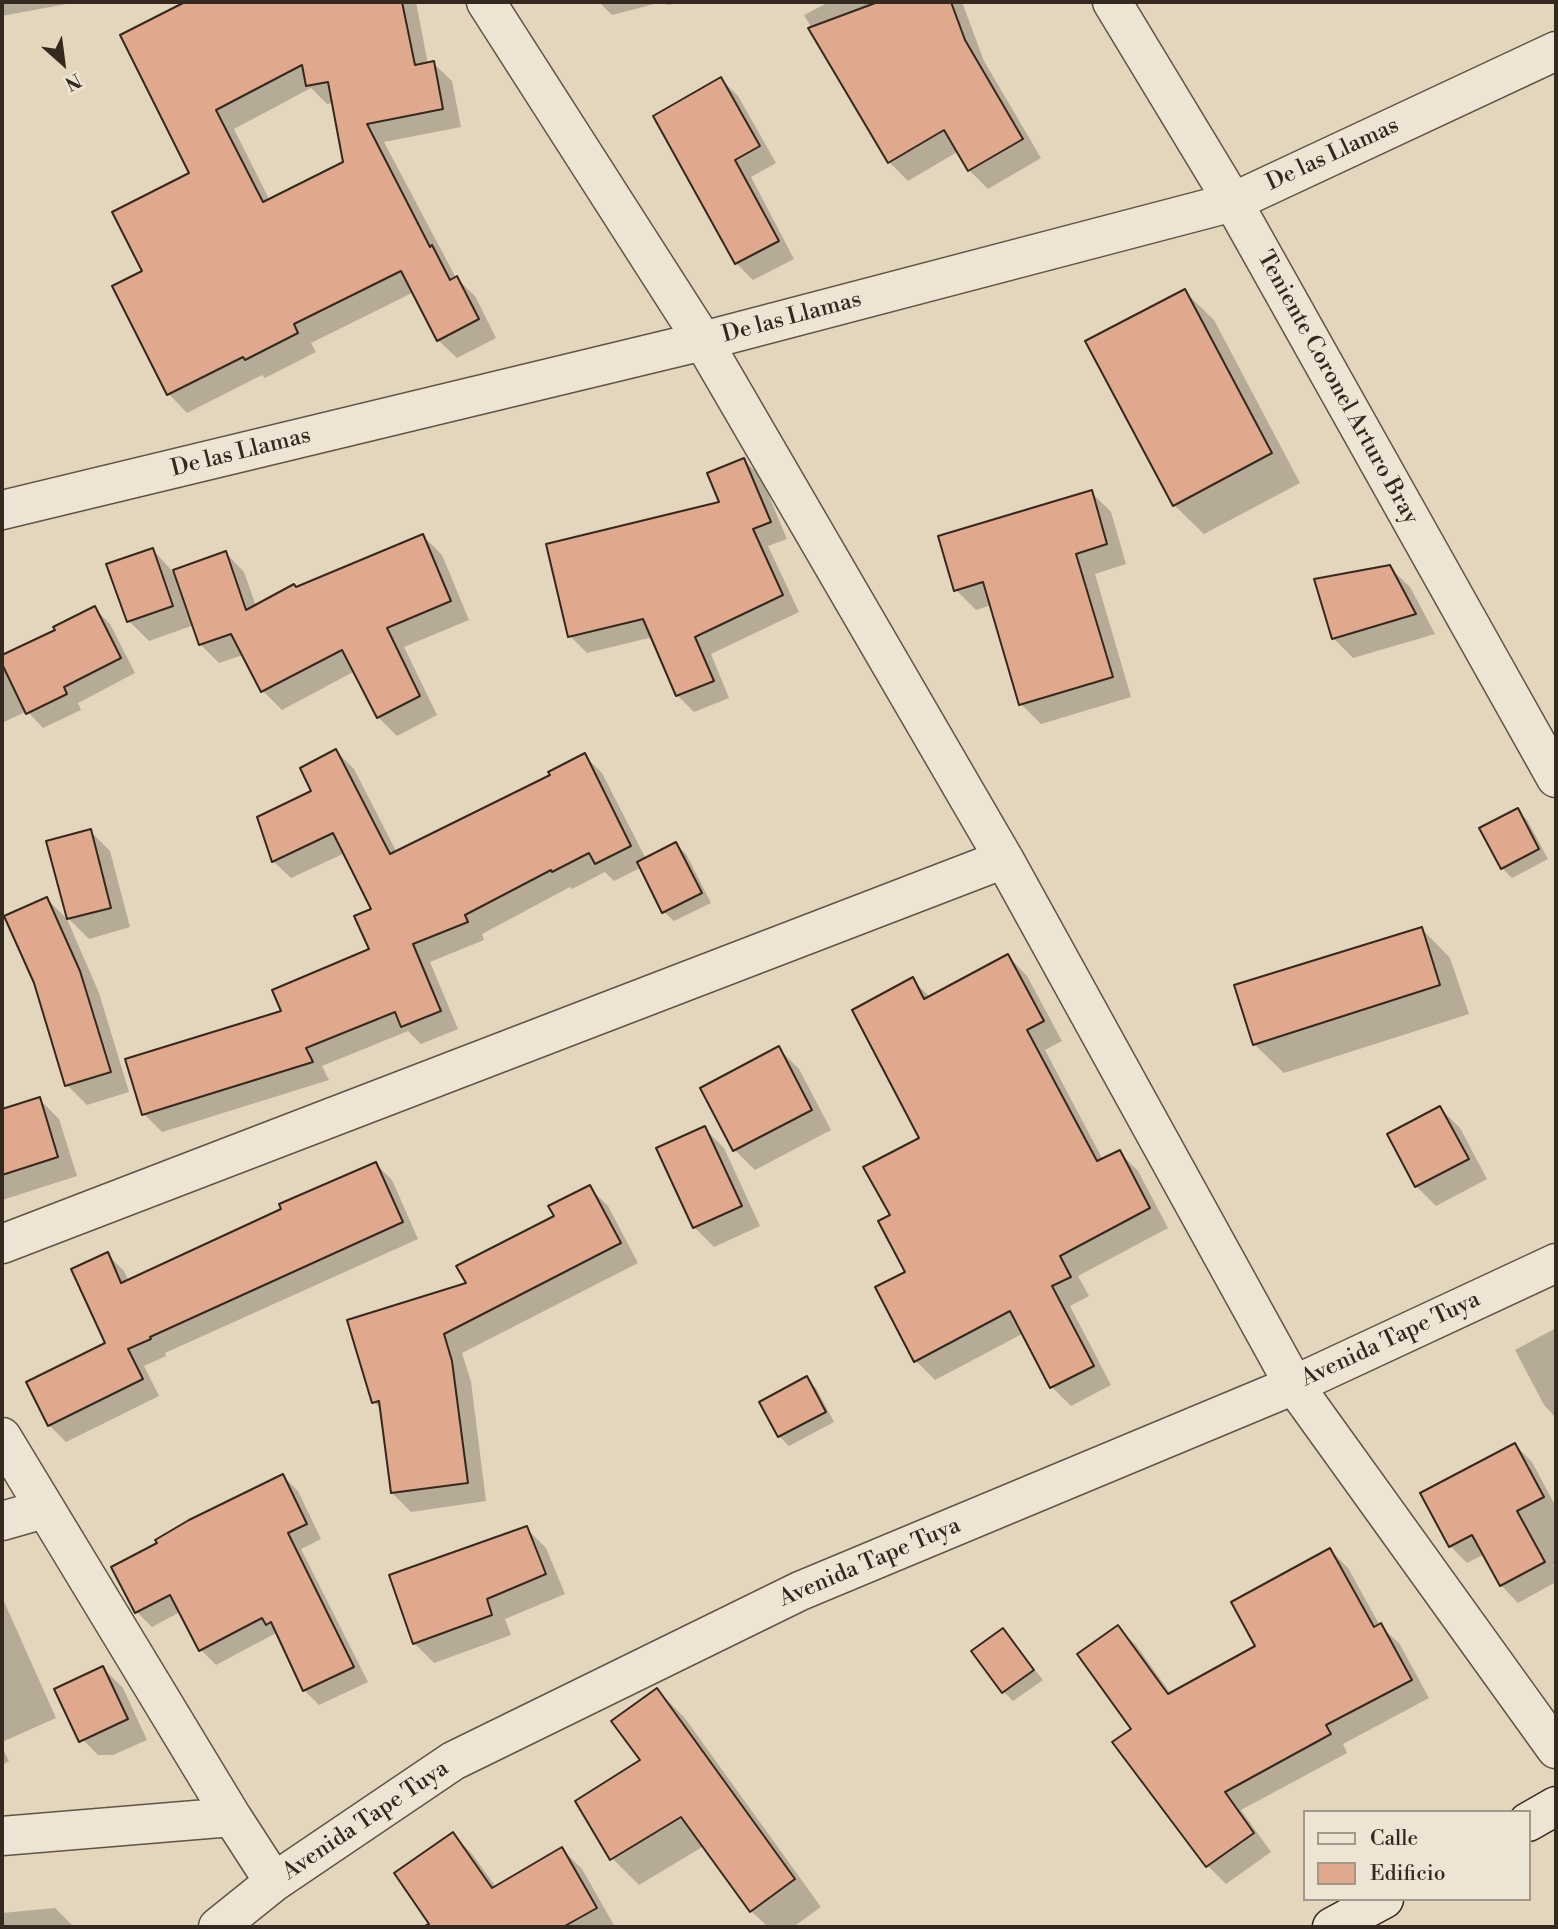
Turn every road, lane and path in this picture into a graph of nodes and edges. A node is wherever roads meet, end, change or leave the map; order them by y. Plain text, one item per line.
1 (486, 2) edge
2 (1112, 2) edge
3 (1556, 51) edge
4 (1233, 202) junction
5 (703, 341) junction
6 (2, 510) edge
7 (1556, 778) edge
8 (1004, 859) junction
9 (2, 1244) edge
10 (1556, 1263) edge
11 (1294, 1385) junction
12 (2, 1437) edge
13 (44, 1509) junction
14 (2, 1521) edge
15 (1556, 1749) edge
16 (1556, 1807) edge
17 (232, 1817) junction
18 (1530, 1821) edge
19 (2, 1836) edge
20 (274, 1882) junction
21 (1380, 1901) edge
22 (218, 1927) edge
23 (1332, 1927) edge

1 - 5 street
2 - 4 street, Teniente Coronel Arturo Bray
3 - 4 street, De las Llamas
4 - 5 street, De las Llamas
4 - 7 street, Teniente Coronel Arturo Bray
5 - 6 street, De las Llamas
5 - 8 street
8 - 9 street
8 - 11 street
10 - 11 street, Avenida Tape Tuya
11 - 15 street
11 - 20 street, Avenida Tape Tuya
12 - 13 street
13 - 14 street
13 - 17 street
16 - 18 street
17 - 19 street
17 - 20 street
20 - 22 street, Avenida Tape Tuya
21 - 23 street

